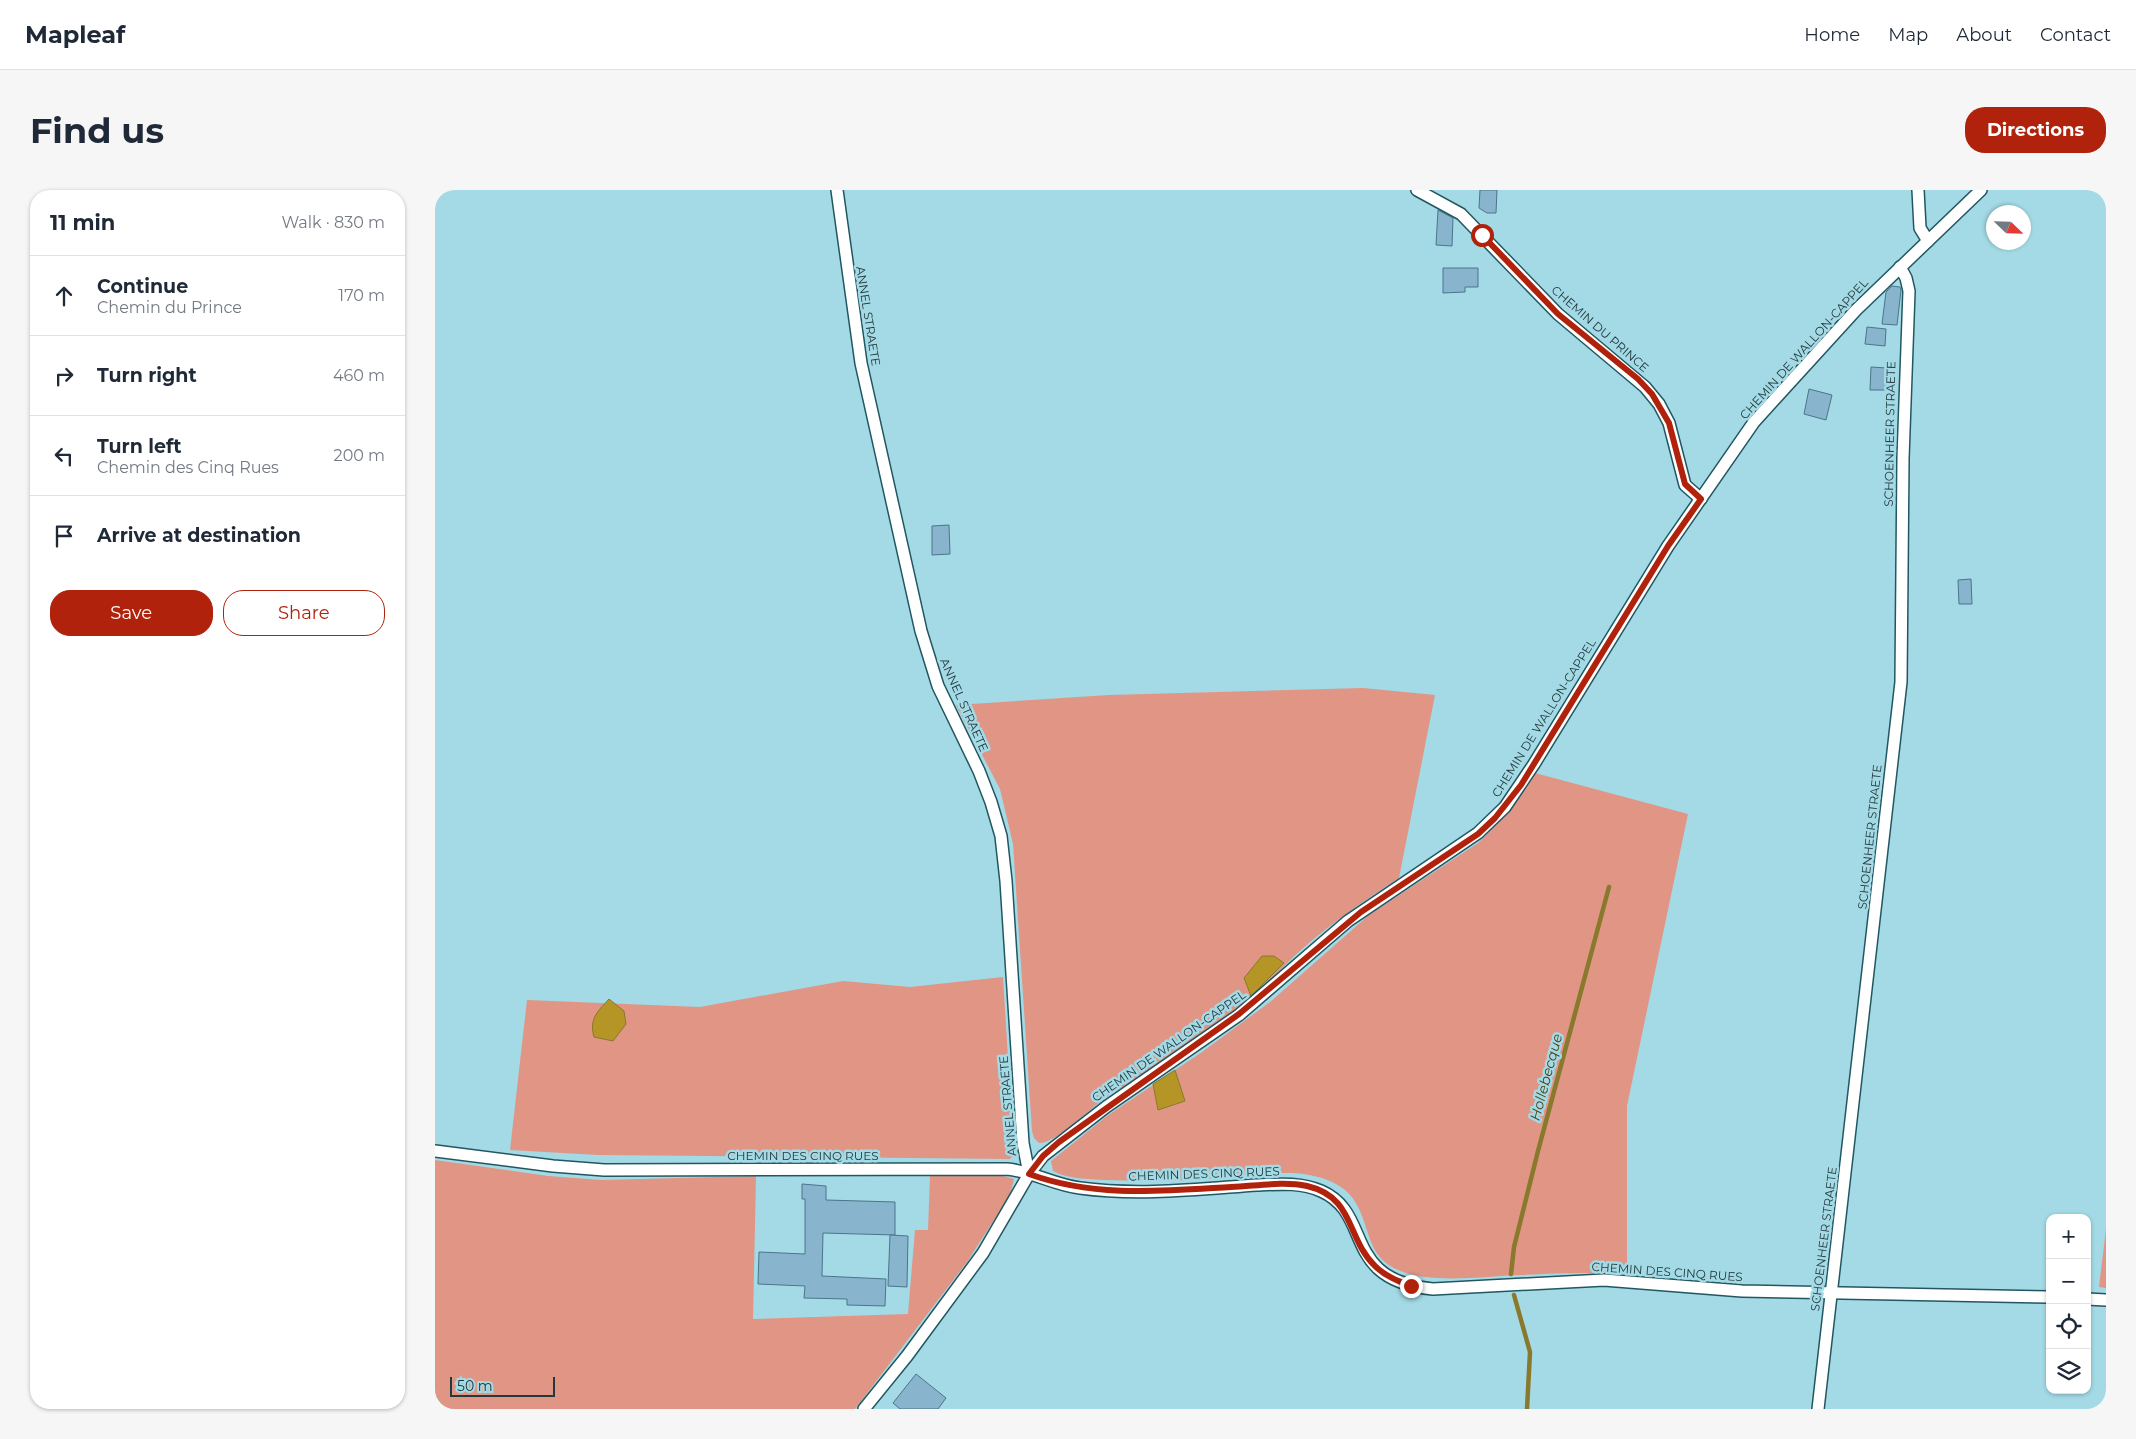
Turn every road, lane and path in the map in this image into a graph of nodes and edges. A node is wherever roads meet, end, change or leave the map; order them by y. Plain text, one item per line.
1 (837, 190) edge
2 (1417, 190) edge
3 (1918, 190) edge
4 (1981, 190) edge
5 (1928, 241) junction
6 (1900, 267) junction
7 (1701, 499) junction
8 (435, 1151) edge
9 (1029, 1174) junction
10 (1832, 1293) junction
11 (2046, 1297) edge
12 (2091, 1299) edge
13 (2106, 1300) edge
14 (863, 1409) edge
15 (1818, 1409) edge

1 - 9 street, ANNEL STRAETE
2 - 7 street, CHEMIN DU PRINCE
3 - 5 street
4 - 5 street, CHEMIN DE WALLON-CAPPEL
5 - 6 street, CHEMIN DE WALLON-CAPPEL
6 - 7 street, CHEMIN DE WALLON-CAPPEL
6 - 10 street, SCHOENHEER STRAETE
7 - 9 street, CHEMIN DE WALLON-CAPPEL
8 - 9 street, CHEMIN DES CINQ RUES
9 - 10 street, CHEMIN DES CINQ RUES
9 - 14 street, CHEMIN DE WALLON-CAPPEL
10 - 11 street, CHEMIN DES CINQ RUES
10 - 15 street, SCHOENHEER STRAETE
12 - 13 street

